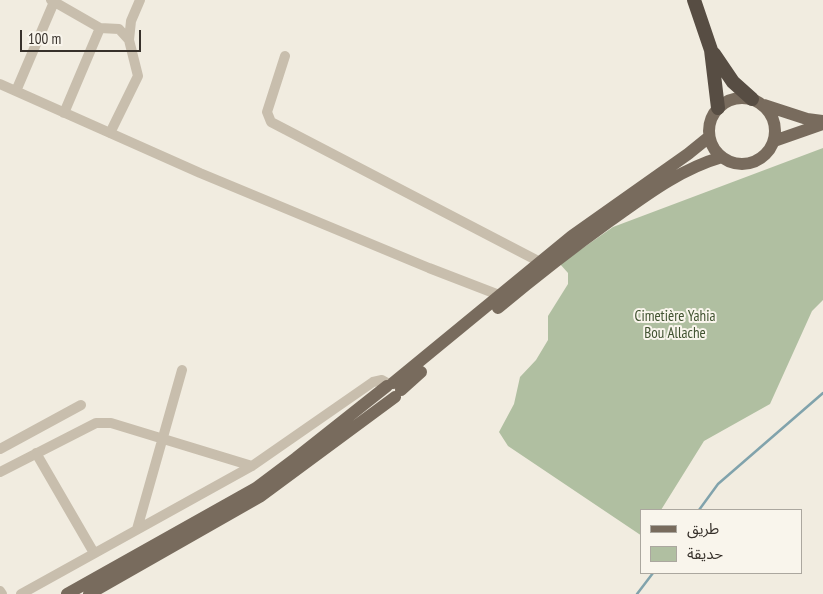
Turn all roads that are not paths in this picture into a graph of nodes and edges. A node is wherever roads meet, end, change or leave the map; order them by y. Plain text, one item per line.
1 (140, 0) edge
2 (694, 0) edge
3 (55, 1) edge
4 (100, 28) junction
5 (129, 40) junction
6 (711, 50) junction
7 (285, 56) dead end
8 (0, 84) edge
9 (16, 91) junction
10 (758, 102) junction
11 (718, 108) junction
12 (64, 113) junction
13 (823, 122) edge
14 (110, 133) junction
15 (709, 137) junction
16 (774, 141) junction
17 (722, 158) junction
18 (540, 262) junction
19 (499, 295) junction
20 (182, 370) dead end
21 (393, 388) junction
22 (81, 405) dead end
23 (162, 437) junction
24 (0, 449) edge
25 (36, 453) junction
26 (252, 466) junction
27 (0, 472) edge
28 (137, 529) junction
29 (94, 553) junction
30 (73, 593) edge
31 (21, 594) edge
32 (89, 594) edge

1 - 5 street
2 - 6 highway
3 - 4 street
3 - 9 street
4 - 5 street
4 - 12 street
5 - 14 street
6 - 10 highway
6 - 11 highway
7 - 18 street
8 - 9 street
9 - 12 street
10 - 11 main road
10 - 13 main road
10 - 16 main road
11 - 15 main road
12 - 14 street
13 - 16 main road
14 - 19 street
15 - 17 main road
15 - 18 main road
16 - 17 main road
17 - 21 main road
18 - 19 main road
19 - 21 main road
20 - 23 street
21 - 26 street
21 - 30 main road
21 - 32 main road
22 - 24 street
23 - 25 street
23 - 26 street
23 - 28 street
25 - 27 street
25 - 29 street
26 - 28 street
28 - 29 street
29 - 31 street

